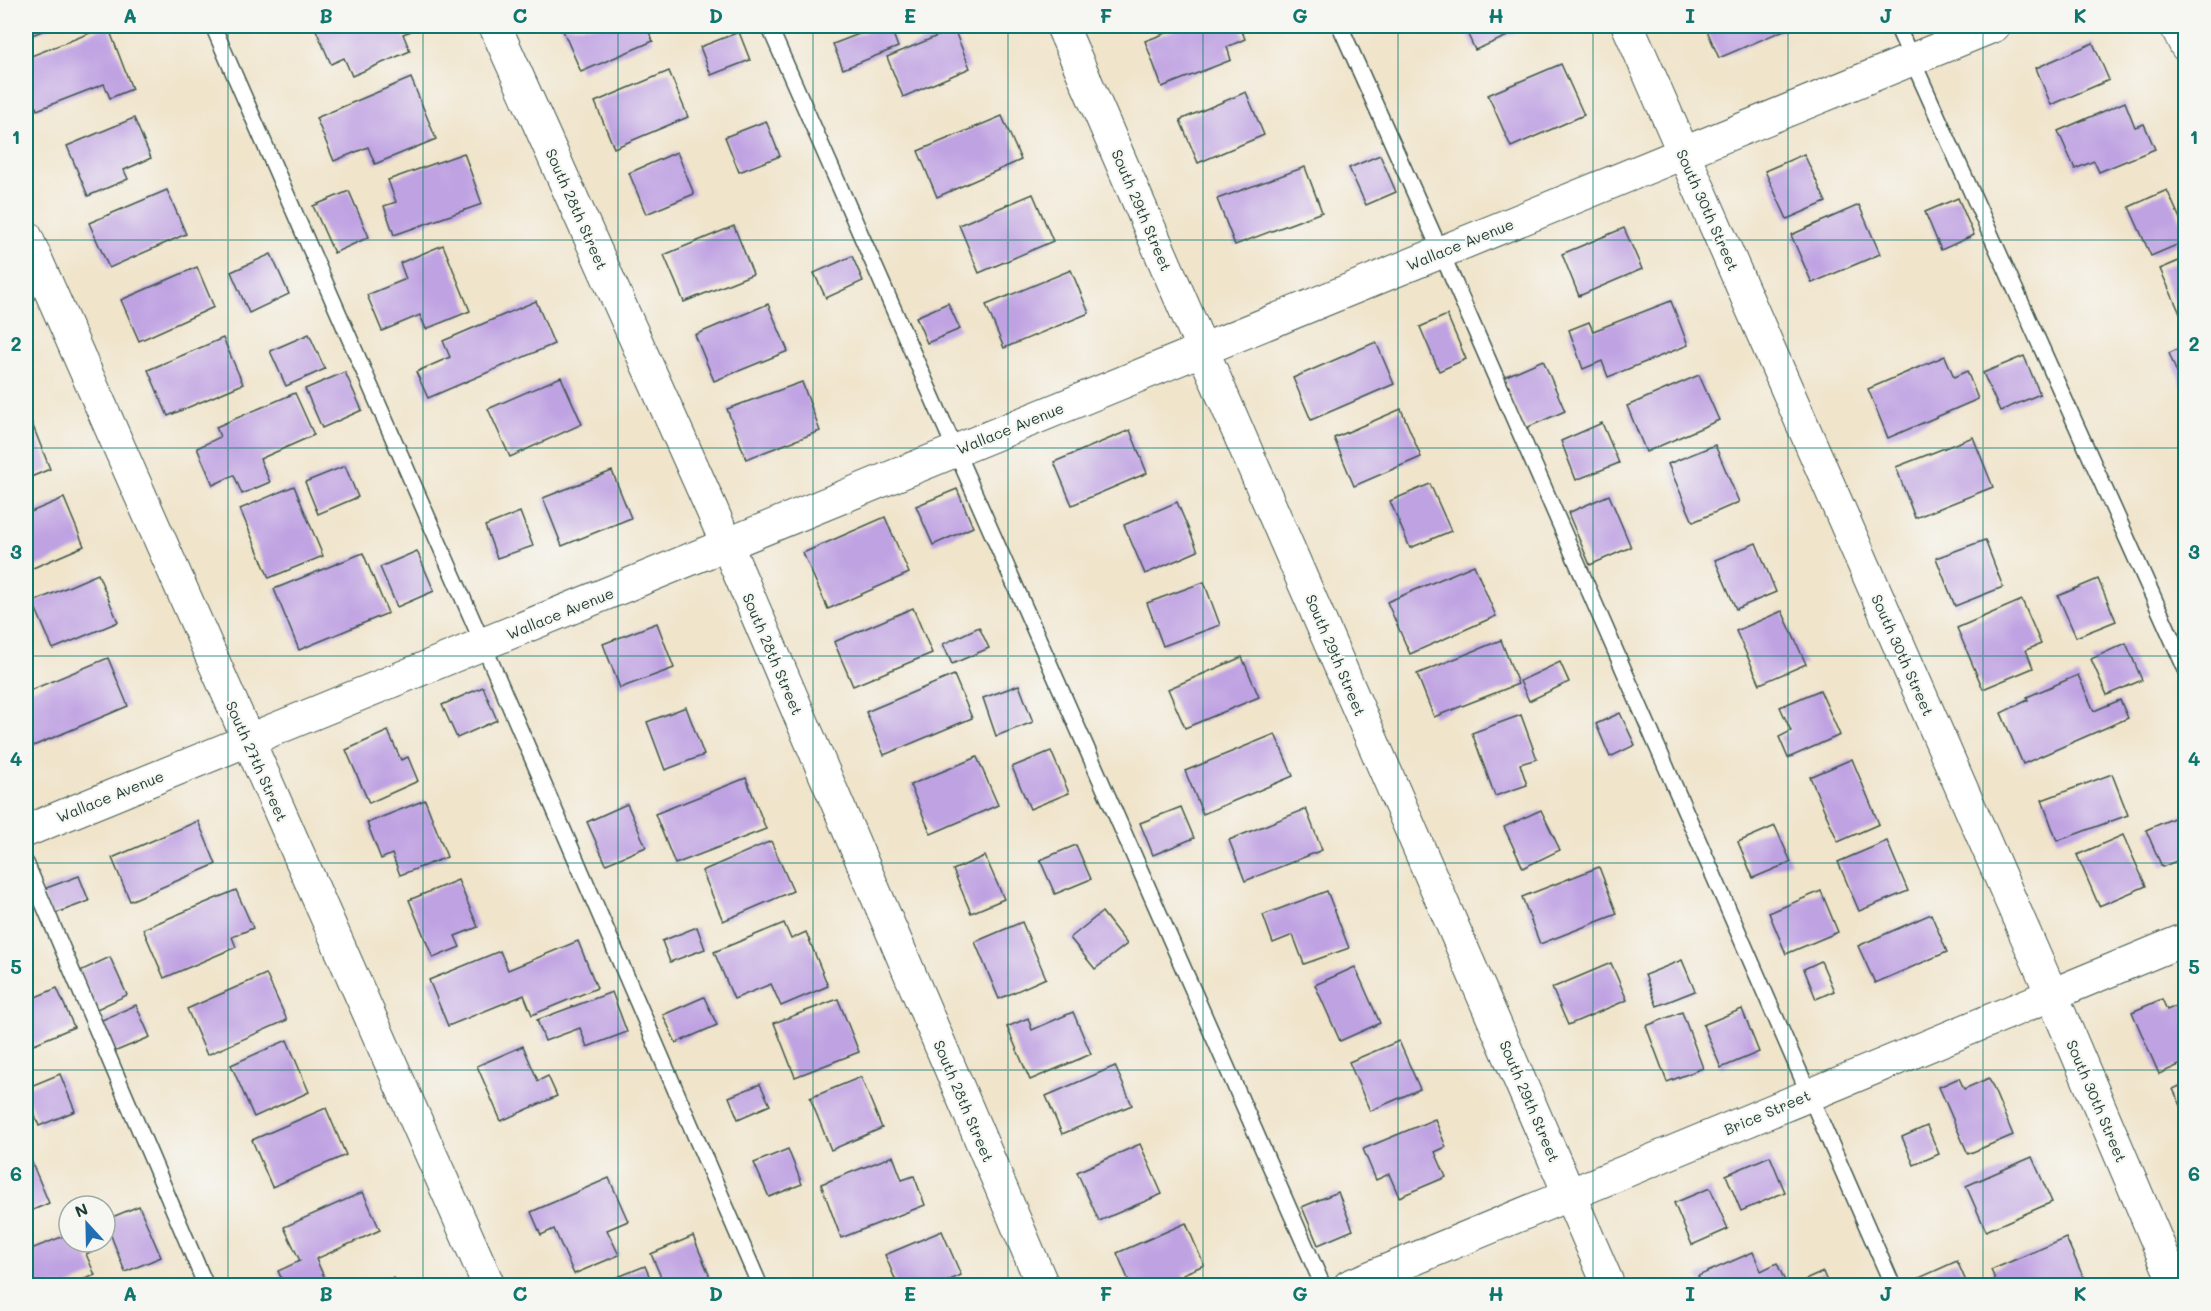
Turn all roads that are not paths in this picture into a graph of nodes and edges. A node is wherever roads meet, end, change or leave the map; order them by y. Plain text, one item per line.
1 (213, 26) edge
2 (495, 26) edge
3 (769, 26) edge
4 (1062, 26) edge
5 (1340, 26) edge
6 (1628, 26) edge
7 (1897, 26) edge
8 (1994, 26) edge
9 (2176, 26) edge
10 (2186, 46) edge
11 (1912, 59) junction
12 (1684, 153) junction
13 (26, 236) edge
14 (1441, 252) junction
15 (1203, 349) junction
16 (955, 450) junction
17 (726, 546) junction
18 (483, 644) junction
19 (2186, 670) edge
20 (248, 740) junction
21 (26, 831) edge
22 (26, 862) edge
23 (2186, 939) edge
24 (2052, 995) junction
25 (1809, 1095) junction
26 (1570, 1194) junction
27 (206, 1286) edge
28 (489, 1286) edge
29 (760, 1286) edge
30 (1043, 1286) edge
31 (1323, 1286) edge
32 (1350, 1286) edge
33 (1609, 1286) edge
34 (1893, 1286) edge
35 (2176, 1286) edge

1 - 18 lane
2 - 17 street, South 28th Street
3 - 16 lane
4 - 15 street, South 29th Street
5 - 14 lane
6 - 12 street, South 30th Street
7 - 11 lane
8 - 11 street, Wallace Avenue
9 - 10 street
11 - 12 street, Wallace Avenue
11 - 19 lane
12 - 14 street, Wallace Avenue
12 - 24 street, South 30th Street
13 - 20 street, South 27th Street
14 - 15 street, Wallace Avenue
14 - 25 lane
15 - 16 street, Wallace Avenue
15 - 26 street, South 29th Street
16 - 17 street, Wallace Avenue
16 - 31 lane
17 - 18 street, Wallace Avenue
17 - 30 street, South 28th Street
18 - 20 street, Wallace Avenue
18 - 29 lane
20 - 21 street, Wallace Avenue
20 - 28 street, South 27th Street
22 - 27 lane
23 - 24 street, Brice Street
24 - 25 street, Brice Street
24 - 35 street, South 30th Street
25 - 26 street, Brice Street
25 - 34 lane
26 - 32 street, Brice Street
26 - 33 street, South 29th Street

